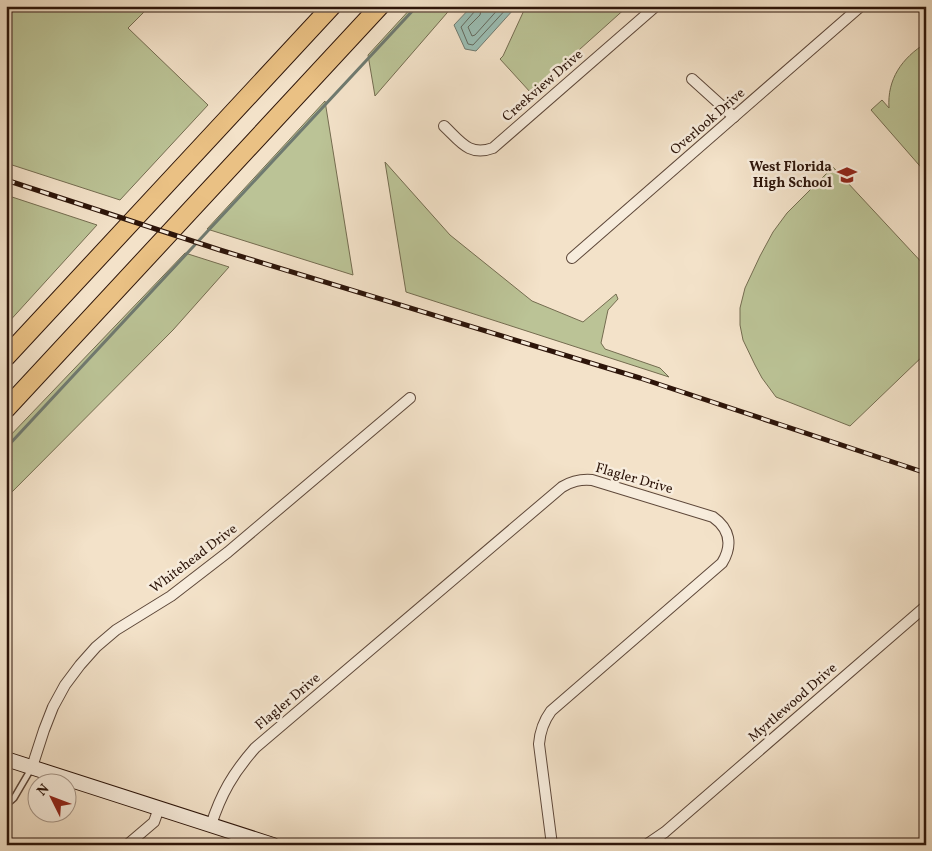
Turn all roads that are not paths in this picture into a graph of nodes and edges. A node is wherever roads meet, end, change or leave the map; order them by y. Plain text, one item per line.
1 (332, 6) edge
2 (380, 6) edge
3 (656, 6) edge
4 (861, 6) edge
5 (692, 79) dead end
6 (734, 117) junction
7 (444, 126) dead end
8 (572, 258) dead end
9 (6, 357) edge
10 (410, 398) dead end
11 (6, 409) edge
12 (926, 606) edge
13 (6, 759) edge
14 (32, 767) junction
15 (6, 805) edge
16 (159, 808) junction
17 (211, 825) junction
18 (926, 840) edge
19 (250, 841) edge
20 (127, 845) edge
21 (273, 845) edge
22 (552, 845) edge
23 (646, 845) edge
24 (922, 845) edge

1 - 9 highway
2 - 11 highway
3 - 7 street, Creekview Drive
4 - 6 street, Overlook Drive
5 - 6 street
6 - 8 street, Overlook Drive
10 - 14 street, Whitehead Drive
12 - 23 street, Myrtlewood Drive
13 - 14 main road
14 - 15 lane
14 - 16 main road
16 - 17 main road
16 - 20 street
17 - 19 main road
17 - 22 street, Flagler Drive
18 - 24 street
19 - 21 main road

